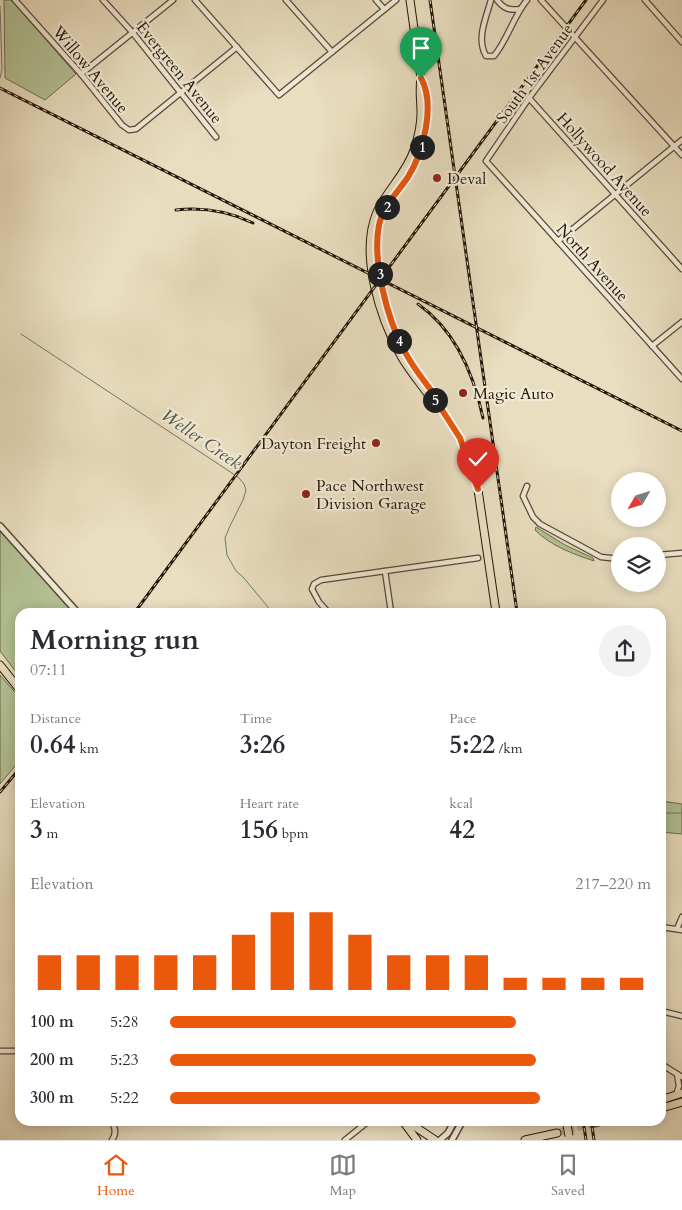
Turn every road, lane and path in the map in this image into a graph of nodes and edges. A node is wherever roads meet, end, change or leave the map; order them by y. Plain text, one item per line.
1 (15, 0) edge
2 (103, 0) edge
3 (173, 0) edge
4 (195, 0) edge
5 (286, 0) edge
6 (376, 0) edge
7 (396, 0) edge
8 (410, 0) edge
9 (491, 0) edge
10 (497, 0) edge
11 (527, 0) edge
12 (541, 0) edge
13 (603, 0) edge
14 (645, 0) edge
15 (384, 9) junction
16 (520, 9) junction
17 (133, 33) junction
18 (575, 38) junction
19 (682, 42) edge
20 (237, 47) junction
21 (332, 52) junction
22 (81, 74) junction
23 (181, 92) junction
24 (529, 98) junction
25 (216, 137) dead end
26 (682, 140) edge
27 (674, 146) junction
28 (682, 155) edge
29 (486, 161) joint
30 (616, 194) junction
31 (558, 241) junction
32 (682, 269) edge
33 (682, 322) edge
34 (652, 346) junction
35 (682, 379) edge
36 (528, 486) dead end
37 (0, 526) edge
38 (682, 553) edge
39 (666, 554) edge
40 (478, 558) dead end
41 (611, 558) edge
42 (385, 571) junction
43 (73, 608) edge
44 (324, 608) edge
45 (390, 608) edge
46 (495, 608) edge
47 (1, 666) edge
48 (15, 683) edge
49 (682, 917) edge
50 (666, 928) edge
51 (679, 930) edge
52 (666, 1012) edge
53 (682, 1016) edge
54 (0, 1051) edge
55 (15, 1051) edge
56 (666, 1067) edge
57 (680, 1075) edge
58 (679, 1094) edge
59 (666, 1098) edge
60 (682, 1102) edge
61 (666, 1107) edge
62 (114, 1126) edge
63 (362, 1126) edge
64 (407, 1126) edge
65 (414, 1126) edge
66 (452, 1126) edge
67 (460, 1126) edge
68 (557, 1133) tunnel mouth
69 (112, 1140) edge
70 (345, 1140) edge
71 (418, 1140) edge
72 (436, 1140) edge
73 (440, 1140) edge
74 (452, 1140) edge
75 (525, 1140) edge

1 - 22 street, Willow Avenue
2 - 17 street, Evergreen Avenue
3 - 17 street
4 - 20 street
5 - 21 street
6 - 15 street
7 - 15 street
8 - 46 main road
9 - 16 street
10 - 16 street
11 - 16 street
12 - 18 street
13 - 18 street, South 1st Avenue
14 - 19 street
15 - 21 street
17 - 22 street
17 - 23 street, Evergreen Avenue
18 - 24 street, South 1st Avenue
18 - 27 street
20 - 21 street
20 - 23 street
22 - 23 street, Willow Avenue
23 - 25 street, Evergreen Avenue
24 - 29 street, South 1st Avenue
24 - 30 street, Hollywood Avenue
26 - 27 street
27 - 28 street
27 - 30 street
29 - 31 street, North Avenue
30 - 31 street
30 - 32 street, Hollywood Avenue
31 - 34 street, North Avenue
33 - 34 street
34 - 35 street, North Avenue
36 - 41 street
37 - 43 street
38 - 39 street
40 - 42 street
42 - 44 street
42 - 45 street
47 - 48 main road
49 - 51 street
50 - 51 street
52 - 53 street
54 - 55 street
56 - 57 street
57 - 58 street
58 - 59 main road
60 - 61 main road
62 - 69 street
63 - 70 street
64 - 71 main road
65 - 72 main road
66 - 73 street
67 - 74 street
68 - 75 main road

